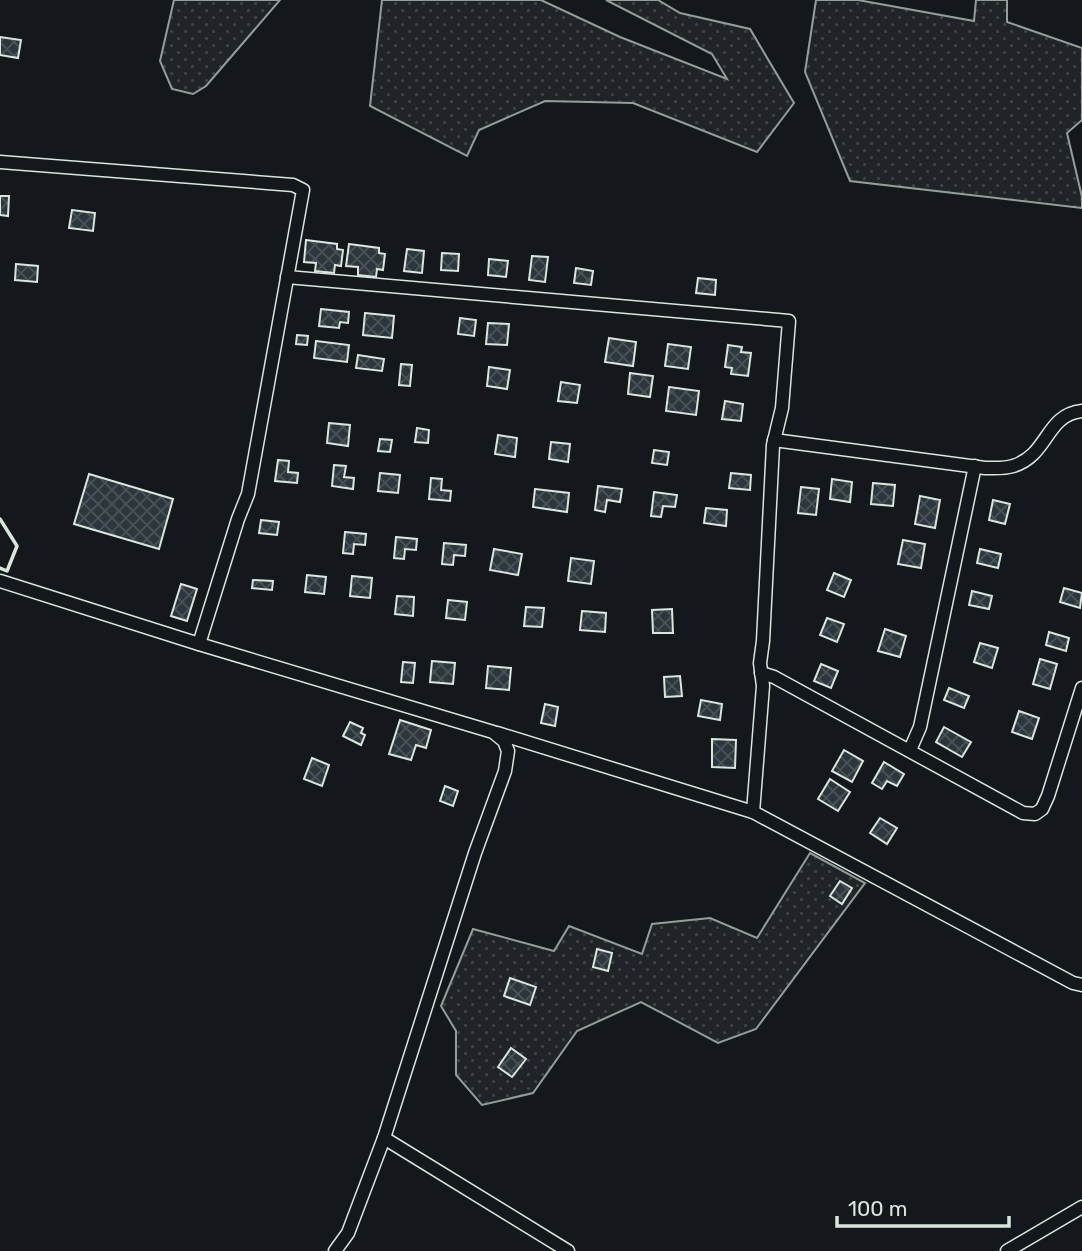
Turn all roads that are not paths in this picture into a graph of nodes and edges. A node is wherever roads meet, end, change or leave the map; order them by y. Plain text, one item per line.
1 (0, 162) edge
2 (287, 277) junction
3 (1082, 411) edge
4 (774, 440) junction
5 (975, 467) junction
6 (0, 581) edge
7 (199, 644) junction
8 (761, 673) junction
9 (1082, 688) edge
10 (493, 732) junction
11 (910, 750) junction
12 (753, 812) junction
13 (1082, 985) edge
14 (384, 1139) junction
15 (1082, 1207) edge
16 (335, 1251) edge
17 (568, 1251) edge
18 (1007, 1251) edge

1 - 2 street
2 - 4 street
2 - 7 street
3 - 5 street
4 - 5 street
4 - 8 street
5 - 11 street
6 - 7 street
7 - 10 street
8 - 11 street
8 - 12 street
9 - 11 street
10 - 12 street
10 - 14 street
12 - 13 street
14 - 16 street
14 - 17 street
15 - 18 street

